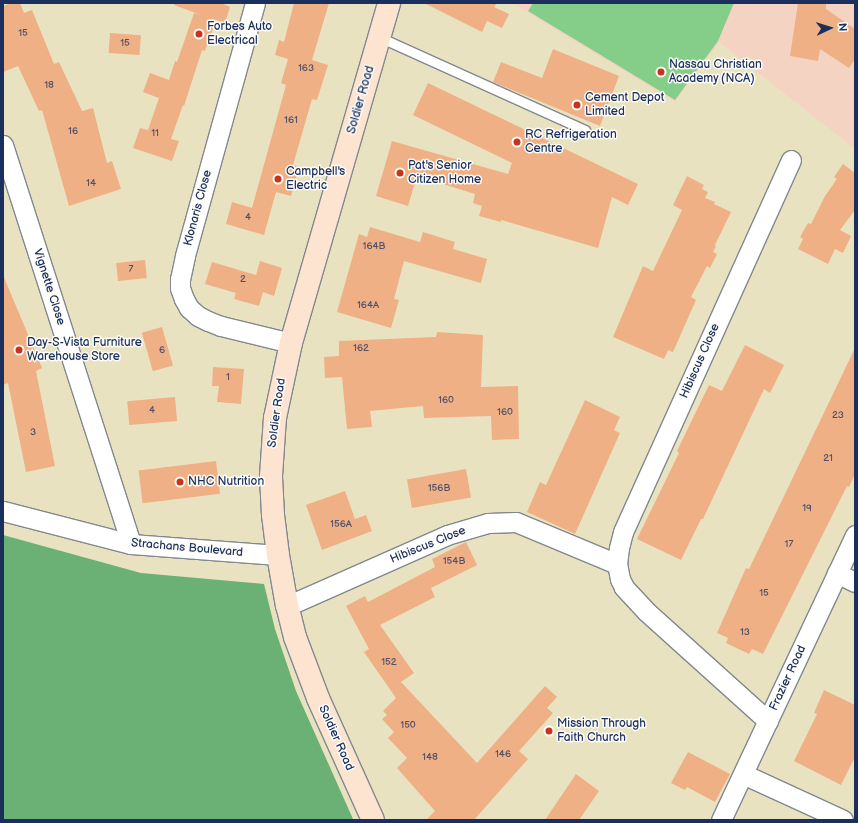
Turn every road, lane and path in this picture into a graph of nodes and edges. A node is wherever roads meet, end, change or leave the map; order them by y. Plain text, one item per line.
1 (255, 3) edge
2 (389, 3) edge
3 (379, 37) junction
4 (585, 130) dead end
5 (3, 144) edge
6 (791, 160) dead end
7 (291, 343) junction
8 (3, 511) edge
9 (855, 535) edge
10 (131, 544) junction
11 (278, 555) junction
12 (617, 564) junction
13 (837, 573) junction
14 (855, 582) edge
15 (287, 606) junction
16 (768, 721) junction
17 (743, 774) junction
18 (373, 820) edge
19 (721, 820) edge
20 (843, 820) edge

1 - 7 street, Klonaris Close
2 - 3 main road, Soldier Road
3 - 4 lane
3 - 7 main road, Soldier Road
5 - 10 street, Vignette Close
6 - 12 street, Hibiscus Close
7 - 11 main road, Soldier Road
8 - 10 street, Strachans Boulevard
9 - 13 street, Frazier Road
10 - 11 street, Strachans Boulevard
11 - 15 main road, Soldier Road
12 - 15 street, Hibiscus Close
12 - 16 street, Hibiscus Close
13 - 14 street
13 - 16 street, Frazier Road
15 - 18 main road, Soldier Road
16 - 17 street, Frazier Road
17 - 19 street, Frazier Road
17 - 20 street

